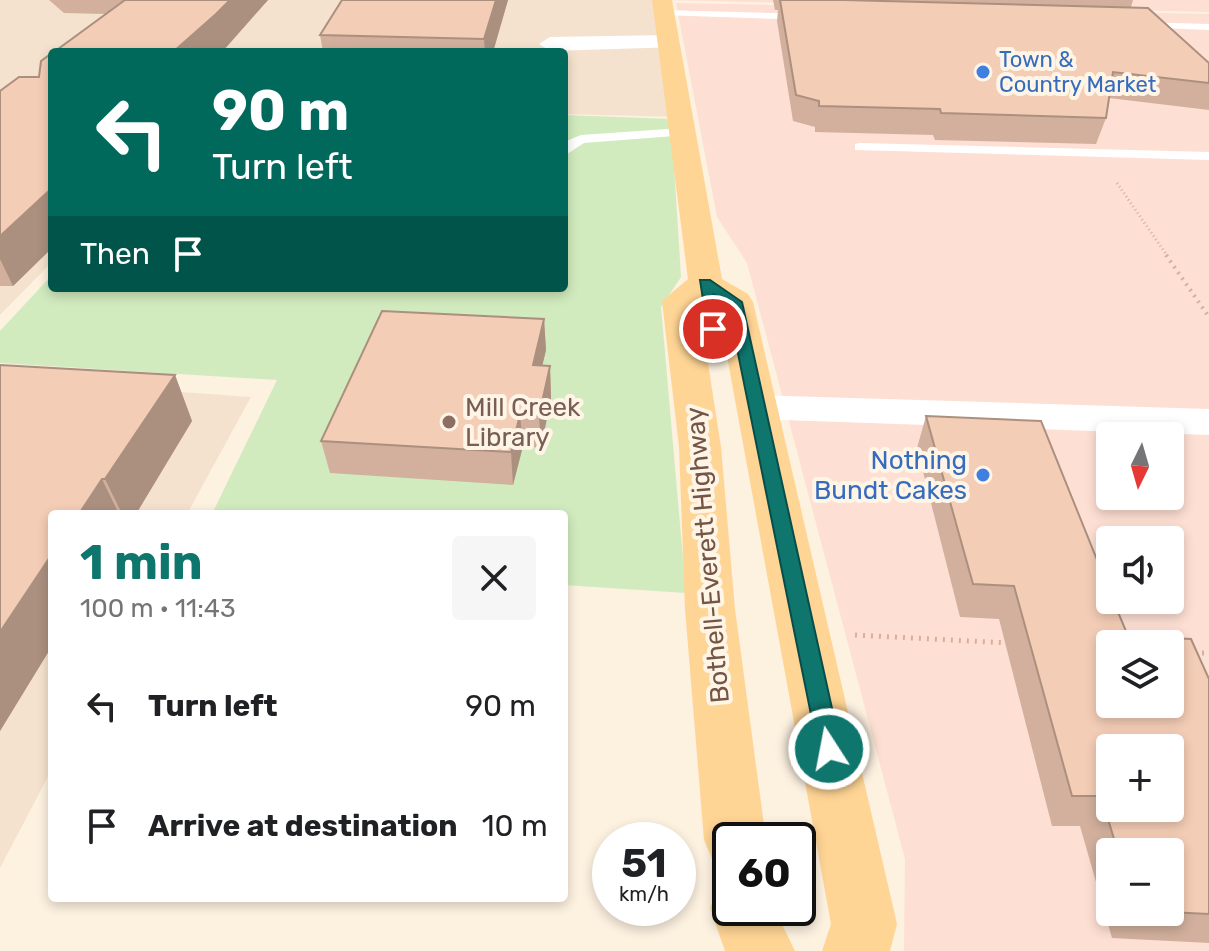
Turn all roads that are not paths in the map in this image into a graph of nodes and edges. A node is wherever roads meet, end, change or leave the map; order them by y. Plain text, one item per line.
1 (664, 7) edge
2 (822, 17) edge
3 (1120, 25) edge
4 (1209, 27) edge
5 (670, 42) junction
6 (550, 44) dead end
7 (682, 132) junction
8 (568, 146) edge
9 (860, 147) dead end
10 (1209, 156) edge
11 (705, 283) junction
12 (756, 407) junction
13 (1209, 422) edge
14 (733, 822) edge
15 (747, 926) edge
16 (761, 951) edge
17 (856, 951) edge

1 - 2 lane
1 - 5 main road
3 - 4 lane
5 - 6 street
5 - 7 main road
7 - 8 lane
7 - 11 main road
9 - 10 lane
11 - 12 main road
11 - 14 main road, Bothell-Everett Highway
12 - 13 street
12 - 17 main road
15 - 16 main road

